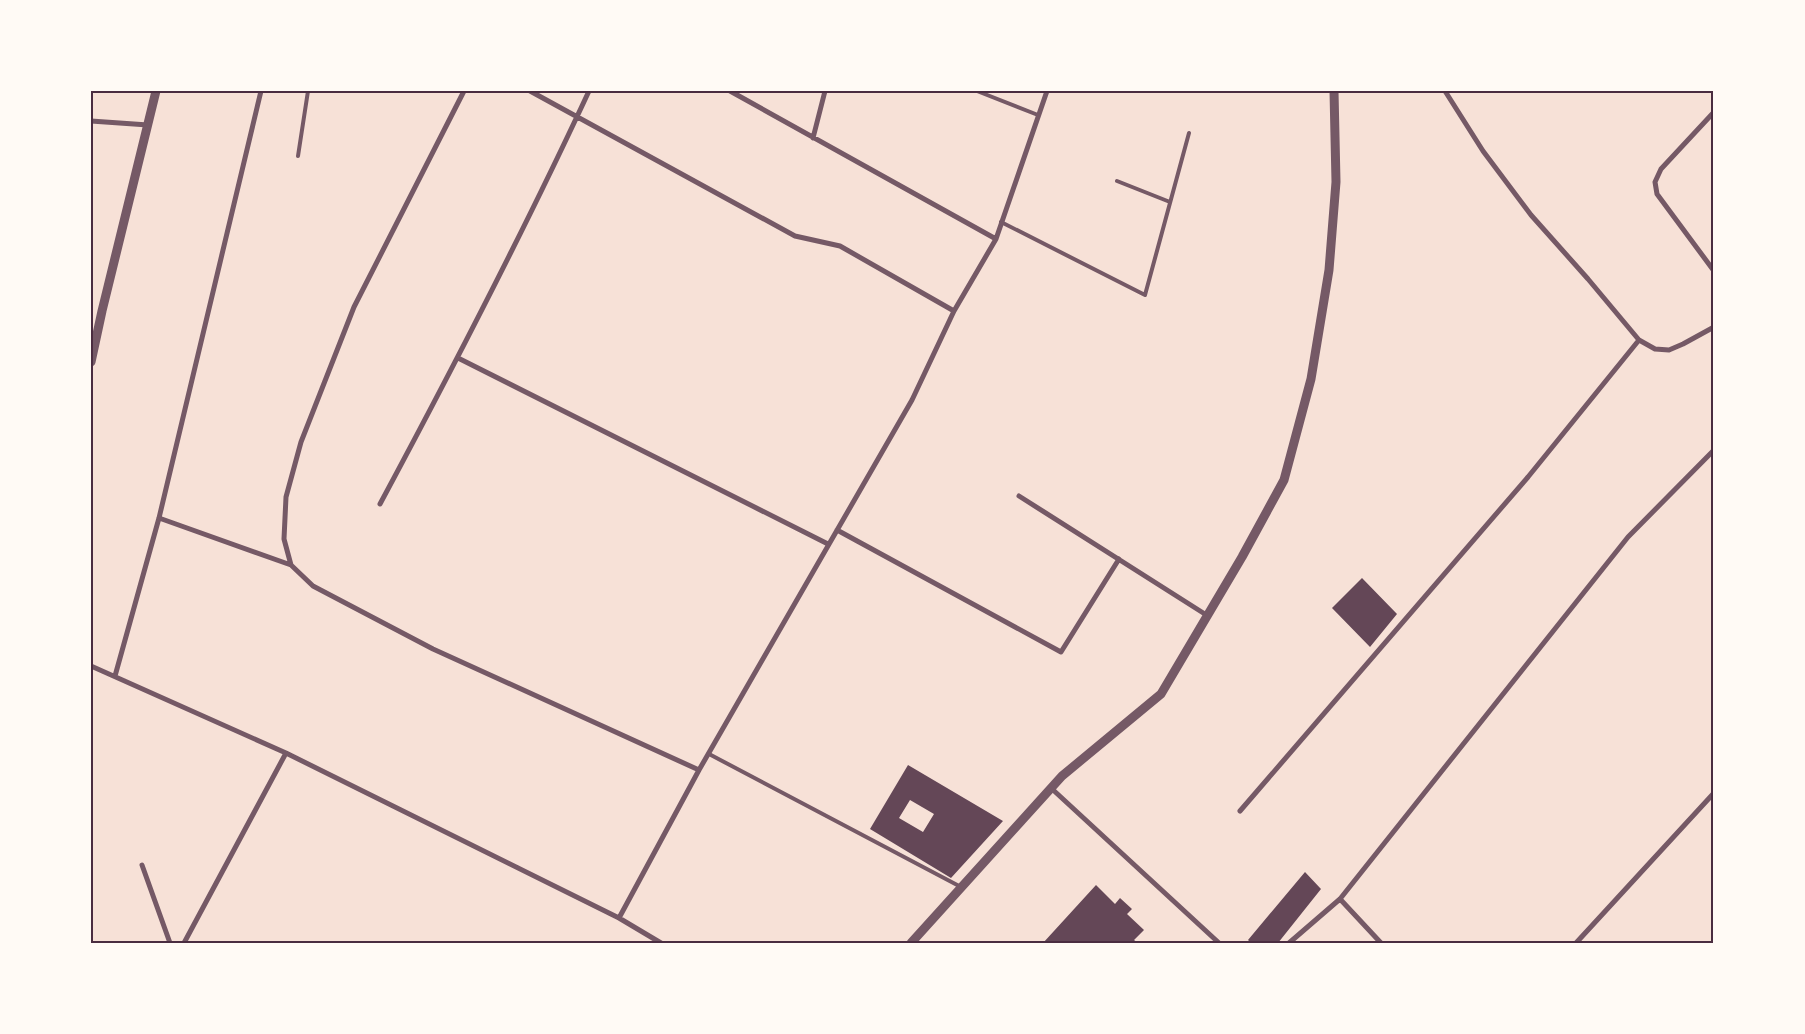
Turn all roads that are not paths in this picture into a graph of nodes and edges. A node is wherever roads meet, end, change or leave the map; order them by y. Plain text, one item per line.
1 (156, 91) edge
2 (261, 91) edge
3 (308, 91) edge
4 (464, 91) edge
5 (530, 91) edge
6 (589, 91) edge
7 (730, 91) edge
8 (825, 91) edge
9 (977, 91) edge
10 (1047, 91) edge
11 (1334, 91) edge
12 (1445, 91) edge
13 (1714, 112) edge
14 (1038, 115) junction
15 (577, 117) junction
16 (91, 121) edge
17 (148, 125) junction
18 (1189, 133) dead end
19 (813, 138) junction
20 (298, 156) dead end
21 (1117, 181) dead end
22 (1170, 202) junction
23 (1001, 222) junction
24 (996, 239) junction
25 (1714, 271) edge
26 (954, 311) junction
27 (1714, 327) edge
28 (1639, 340) junction
29 (458, 358) junction
30 (91, 362) edge
31 (1714, 450) edge
32 (1019, 496) dead end
33 (380, 504) dead end
34 (159, 518) junction
35 (837, 530) junction
36 (828, 544) junction
37 (1119, 559) junction
38 (291, 565) junction
39 (1208, 616) junction
40 (91, 666) edge
41 (115, 676) junction
42 (286, 753) junction
43 (709, 754) junction
44 (699, 770) junction
45 (1051, 788) junction
46 (1713, 794) edge
47 (1240, 811) dead end
48 (142, 865) dead end
49 (961, 887) junction
50 (1340, 899) junction
51 (619, 918) junction
52 (170, 943) edge
53 (184, 943) edge
54 (661, 943) edge
55 (911, 943) edge
56 (1219, 943) edge
57 (1289, 943) edge
58 (1380, 943) edge
59 (1576, 943) edge

1 - 17 street
2 - 34 street
3 - 20 lane
4 - 38 street
5 - 15 street
6 - 15 street
7 - 19 street
8 - 19 street
9 - 14 lane
10 - 14 street
11 - 39 street
12 - 28 street
13 - 25 street
14 - 23 street
15 - 26 street
15 - 29 street
16 - 17 street
17 - 30 street
18 - 22 lane
19 - 24 street
21 - 22 lane
22 - 23 lane
23 - 24 street
24 - 26 street
26 - 35 street
27 - 28 street
28 - 47 street
29 - 33 street
29 - 36 street
31 - 50 street
32 - 37 street
34 - 38 street
34 - 41 street
35 - 36 street
35 - 37 street
36 - 43 street
37 - 39 street
38 - 44 street
39 - 45 street
40 - 41 street
41 - 42 street
42 - 51 street
42 - 53 street
43 - 44 street
43 - 49 lane
44 - 51 street
45 - 49 street
45 - 56 street
46 - 59 street
48 - 52 street
49 - 55 street
50 - 57 street
50 - 58 street
51 - 54 street

